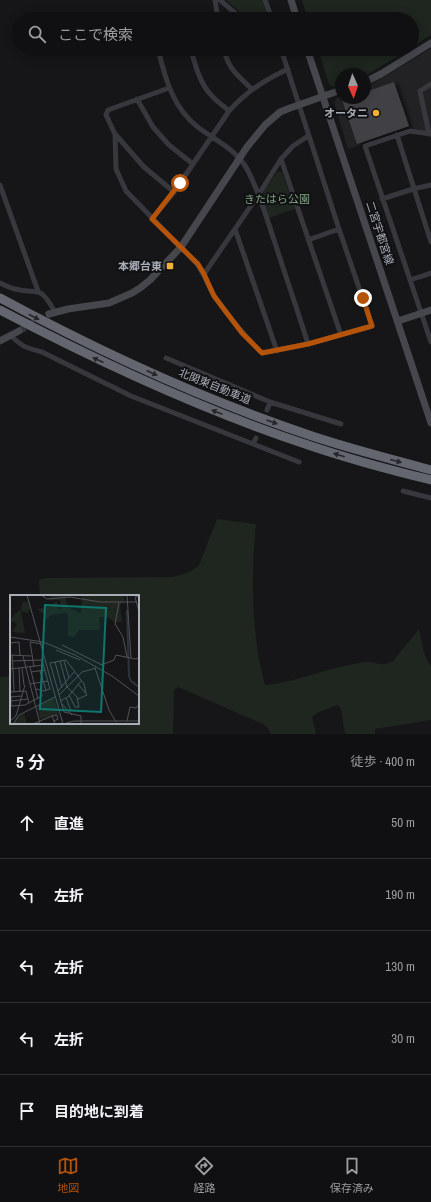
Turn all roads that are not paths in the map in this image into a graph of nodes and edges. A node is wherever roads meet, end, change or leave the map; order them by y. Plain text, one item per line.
1 (215, 0) edge
2 (220, 0) edge
3 (265, 0) edge
4 (291, 0) edge
5 (217, 12) edge
6 (234, 12) edge
7 (269, 12) edge
8 (295, 12) edge
9 (431, 43) edge
10 (419, 50) edge
11 (160, 56) edge
12 (193, 56) edge
13 (225, 56) edge
14 (284, 56) edge
15 (309, 56) edge
16 (410, 56) edge
17 (288, 69) junction
18 (371, 79) edge
19 (431, 84) edge
20 (169, 88) junction
21 (252, 89) junction
22 (335, 92) edge
23 (323, 96) junction
24 (137, 99) junction
25 (300, 104) junction
26 (229, 111) junction
27 (115, 134) junction
28 (430, 134) edge
29 (397, 135) junction
30 (308, 136) junction
31 (212, 137) junction
32 (240, 159) junction
33 (281, 159) junction
34 (193, 164) junction
35 (0, 185) edge
36 (431, 185) edge
37 (413, 188) junction
38 (174, 192) junction
39 (259, 194) junction
40 (382, 198) junction
41 (152, 219) junction
42 (235, 229) junction
43 (339, 230) junction
44 (308, 240) junction
45 (431, 242) edge
46 (181, 247) junction
47 (431, 273) edge
48 (204, 274) junction
49 (410, 280) junction
50 (0, 283) edge
51 (38, 291) junction
52 (0, 298) edge
53 (0, 310) edge
54 (431, 310) edge
55 (52, 313) joint
56 (421, 314) junction
57 (398, 321) junction
58 (19, 331) tunnel mouth
59 (341, 335) junction
60 (10, 336) junction
61 (0, 342) edge
62 (431, 342) edge
63 (308, 344) junction
64 (277, 351) junction
65 (166, 358) dead end
66 (270, 402) junction
67 (267, 410) dead end
68 (431, 423) edge
69 (341, 424) dead end
70 (256, 438) dead end
71 (254, 444) junction
72 (300, 462) dead end
73 (431, 470) edge
74 (431, 480) edge
75 (403, 491) dead end
76 (431, 498) edge

1 - 5 street
2 - 6 street
3 - 7 street
4 - 8 street
9 - 10 street
11 - 20 street
12 - 26 street
13 - 21 street
14 - 17 street
15 - 23 street, 二宮宇都宮線
16 - 18 street
17 - 21 street
17 - 25 street
19 - 28 street
20 - 24 street
20 - 31 street
21 - 26 street
22 - 23 street
23 - 25 street
23 - 57 street, 二宮宇都宮線
24 - 27 street
24 - 34 street
25 - 30 street
25 - 32 street
26 - 31 street
27 - 38 street
27 - 41 street
28 - 29 street
29 - 37 street
29 - 40 street
30 - 33 street
30 - 43 street
31 - 32 street
31 - 34 street
32 - 39 street
32 - 46 street
33 - 39 street
33 - 44 street
34 - 38 street
35 - 51 street
36 - 37 street
37 - 40 street
37 - 45 street
38 - 41 street
39 - 42 street
39 - 63 street
40 - 49 street
41 - 46 street
42 - 48 street
42 - 64 street
43 - 44 street
43 - 59 street
44 - 59 street
46 - 48 street
46 - 55 street
47 - 49 street
48 - 64 street
49 - 56 street
50 - 51 street
51 - 55 street
52 -> 73 highway, 北関東自動車道
74 -> 53 highway, 北関東自動車道
54 - 56 street
56 - 57 street
56 - 62 street
57 - 68 street, 二宮宇都宮線
58 - 60 street
59 - 63 street
60 - 61 street
60 - 71 street
63 - 64 street
65 - 66 street
66 - 67 street
66 - 69 street
70 - 71 street
71 - 72 street
75 - 76 street

